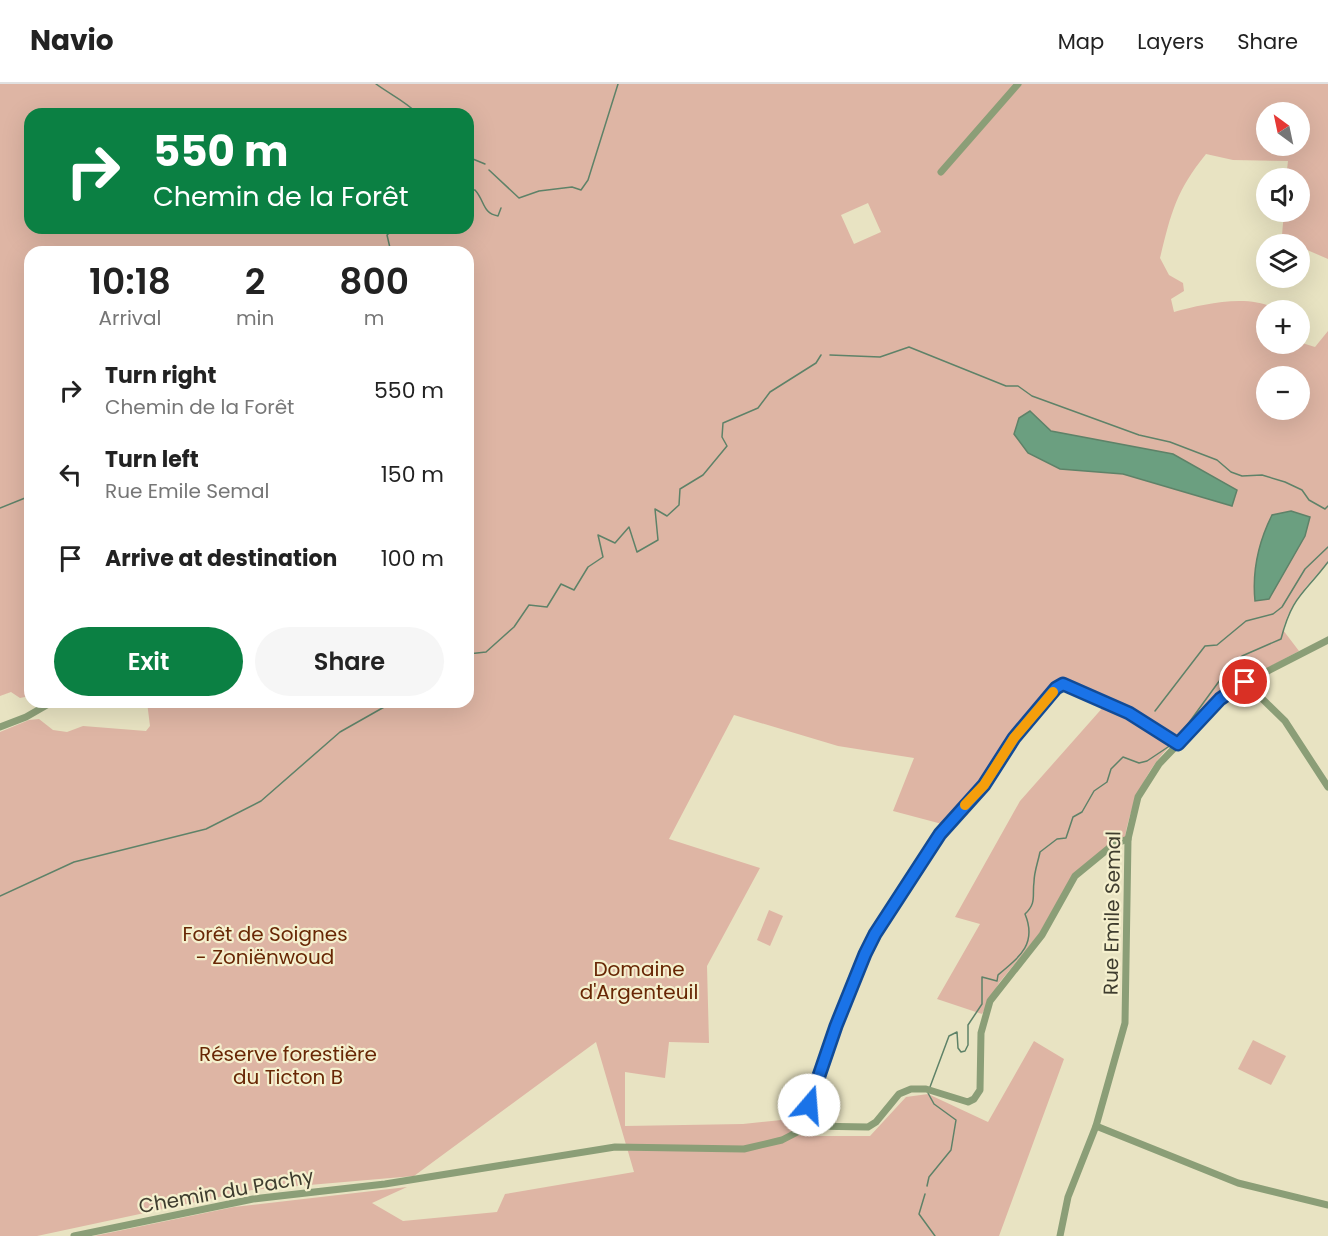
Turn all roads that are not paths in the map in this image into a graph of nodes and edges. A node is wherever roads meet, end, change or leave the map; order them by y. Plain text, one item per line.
1 (1018, 84) edge
2 (941, 172) dead end
3 (1328, 640) edge
4 (1245, 682) junction
5 (42, 708) edge
6 (0, 727) edge
7 (1178, 744) junction
8 (1328, 787) edge
9 (1128, 839) junction
10 (809, 1126) junction
11 (1096, 1126) junction
12 (1328, 1205) edge
13 (74, 1236) edge
14 (1060, 1236) edge

1 - 2 street
3 - 4 street, Rue Emile Semal
4 - 7 street, Rue Emile Semal
4 - 8 street
5 - 6 street
7 - 9 street, Rue Emile Semal
7 - 10 street
9 - 10 street
9 - 11 street, Rue Emile Semal
10 - 13 street, Chemin du Pachy
11 - 12 street
11 - 14 street, Rue Emile Semal

